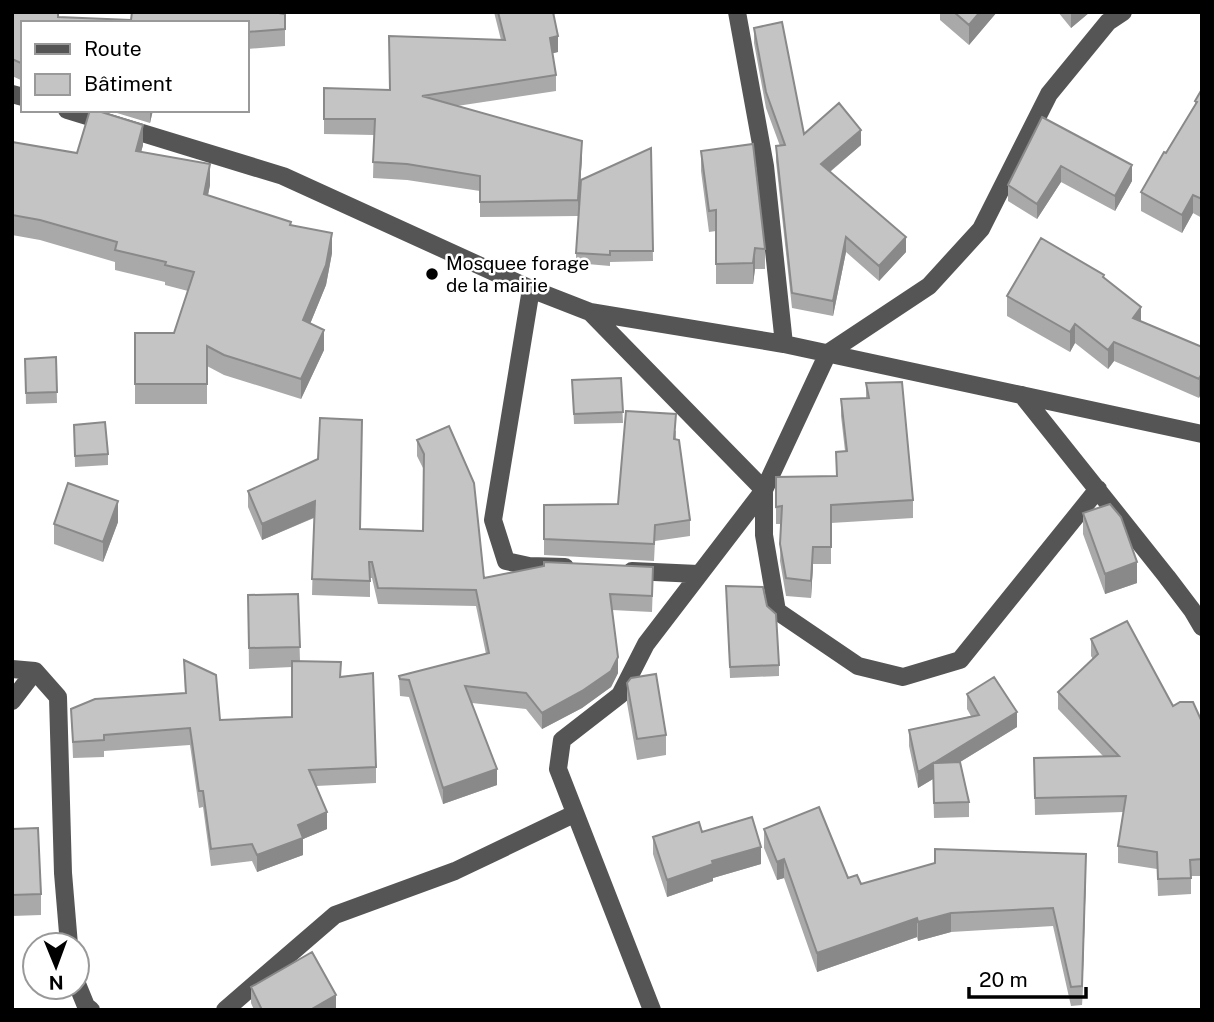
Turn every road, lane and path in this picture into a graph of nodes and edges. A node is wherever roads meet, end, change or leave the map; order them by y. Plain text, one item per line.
1 (737, 12) edge
2 (1123, 12) edge
3 (74, 112) edge
4 (531, 289) junction
5 (590, 312) junction
6 (784, 344) junction
7 (828, 353) junction
8 (1022, 395) junction
9 (1202, 434) edge
10 (1098, 489) junction
11 (764, 490) junction
12 (581, 568) edge
13 (620, 570) edge
14 (698, 574) junction
15 (1202, 627) edge
16 (12, 670) edge
17 (34, 671) junction
18 (12, 701) edge
19 (574, 814) junction
20 (68, 931) edge
21 (225, 1010) edge
22 (652, 1010) edge

1 - 6 street
2 - 7 street
3 - 4 street
4 - 5 street
4 - 12 street
5 - 6 street
5 - 11 street
6 - 7 street
7 - 8 street
7 - 11 street
8 - 9 street
8 - 10 street
10 - 11 street
10 - 15 street
11 - 14 street
13 - 14 street
14 - 19 street
16 - 17 street
17 - 18 street
17 - 20 street
19 - 21 street
19 - 22 street

